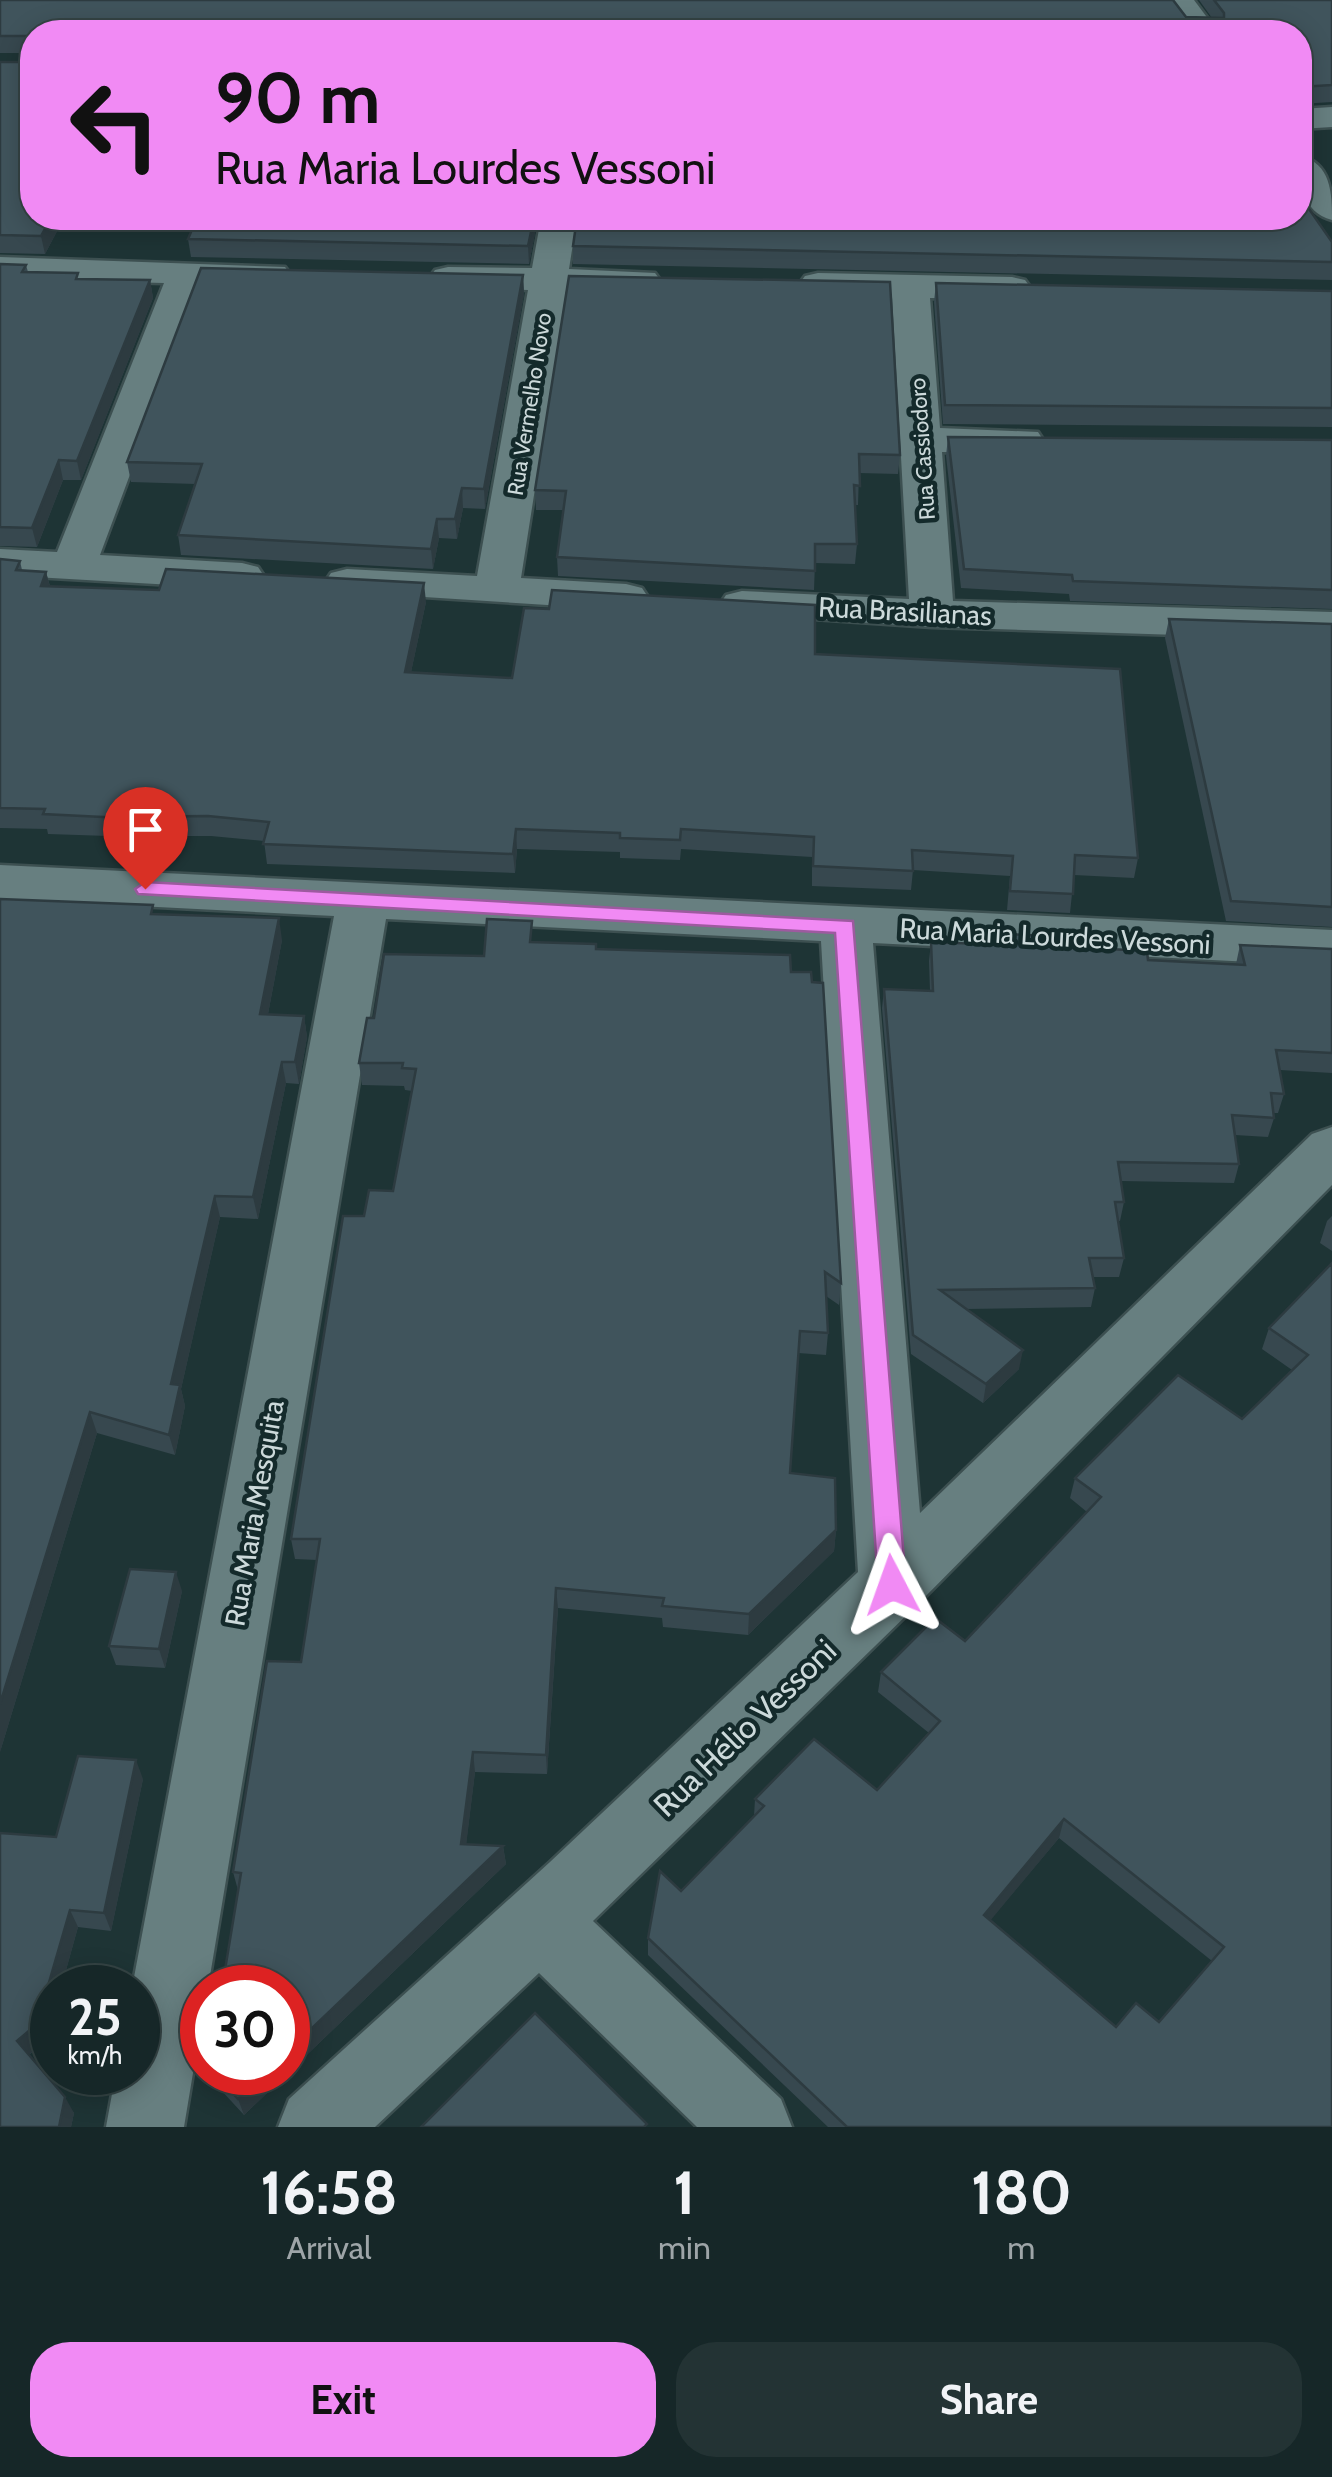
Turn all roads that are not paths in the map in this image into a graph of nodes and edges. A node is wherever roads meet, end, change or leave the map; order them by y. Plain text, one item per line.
1 (1312, 182) edge
2 (1332, 209) edge
3 (556, 230) edge
4 (0, 268) edge
5 (186, 274) junction
6 (301, 276) edge
7 (415, 278) edge
8 (549, 280) junction
9 (682, 282) edge
10 (777, 283) edge
11 (910, 285) junction
12 (1044, 288) edge
13 (922, 440) junction
14 (1059, 441) edge
15 (0, 562) edge
16 (73, 567) junction
17 (497, 590) junction
18 (932, 614) junction
19 (1332, 626) edge
20 (0, 882) edge
21 (363, 900) junction
22 (846, 926) junction
23 (1332, 948) edge
24 (1332, 1149) edge
25 (892, 1585) junction
26 (542, 1924) junction
27 (146, 2127) edge
28 (318, 2127) edge
29 (754, 2127) edge

1 - 2 street
3 - 8 street, Rua Vermelho Novo
4 - 5 street
5 - 6 street
5 - 16 street
7 - 8 street
8 - 9 street
8 - 17 street, Rua Vermelho Novo
10 - 11 street
11 - 12 street
11 - 13 street, Rua Cassiodoro
13 - 14 street
13 - 18 street, Rua Cassiodoro
15 - 16 street, Rua Brasilianas
16 - 17 street, Rua Brasilianas
17 - 18 street, Rua Brasilianas
18 - 19 street, Rua Brasilianas
20 - 21 street, Rua Maria Lourdes Vessoni
21 - 22 street, Rua Maria Lourdes Vessoni
21 - 27 street, Rua Maria Mesquita
22 - 23 street, Rua Maria Lourdes Vessoni
22 - 25 street
24 - 25 street, Rua Hélio Vessoni
25 - 26 street, Rua Hélio Vessoni
26 - 28 street, Rua Hélio Vessoni
26 - 29 street

